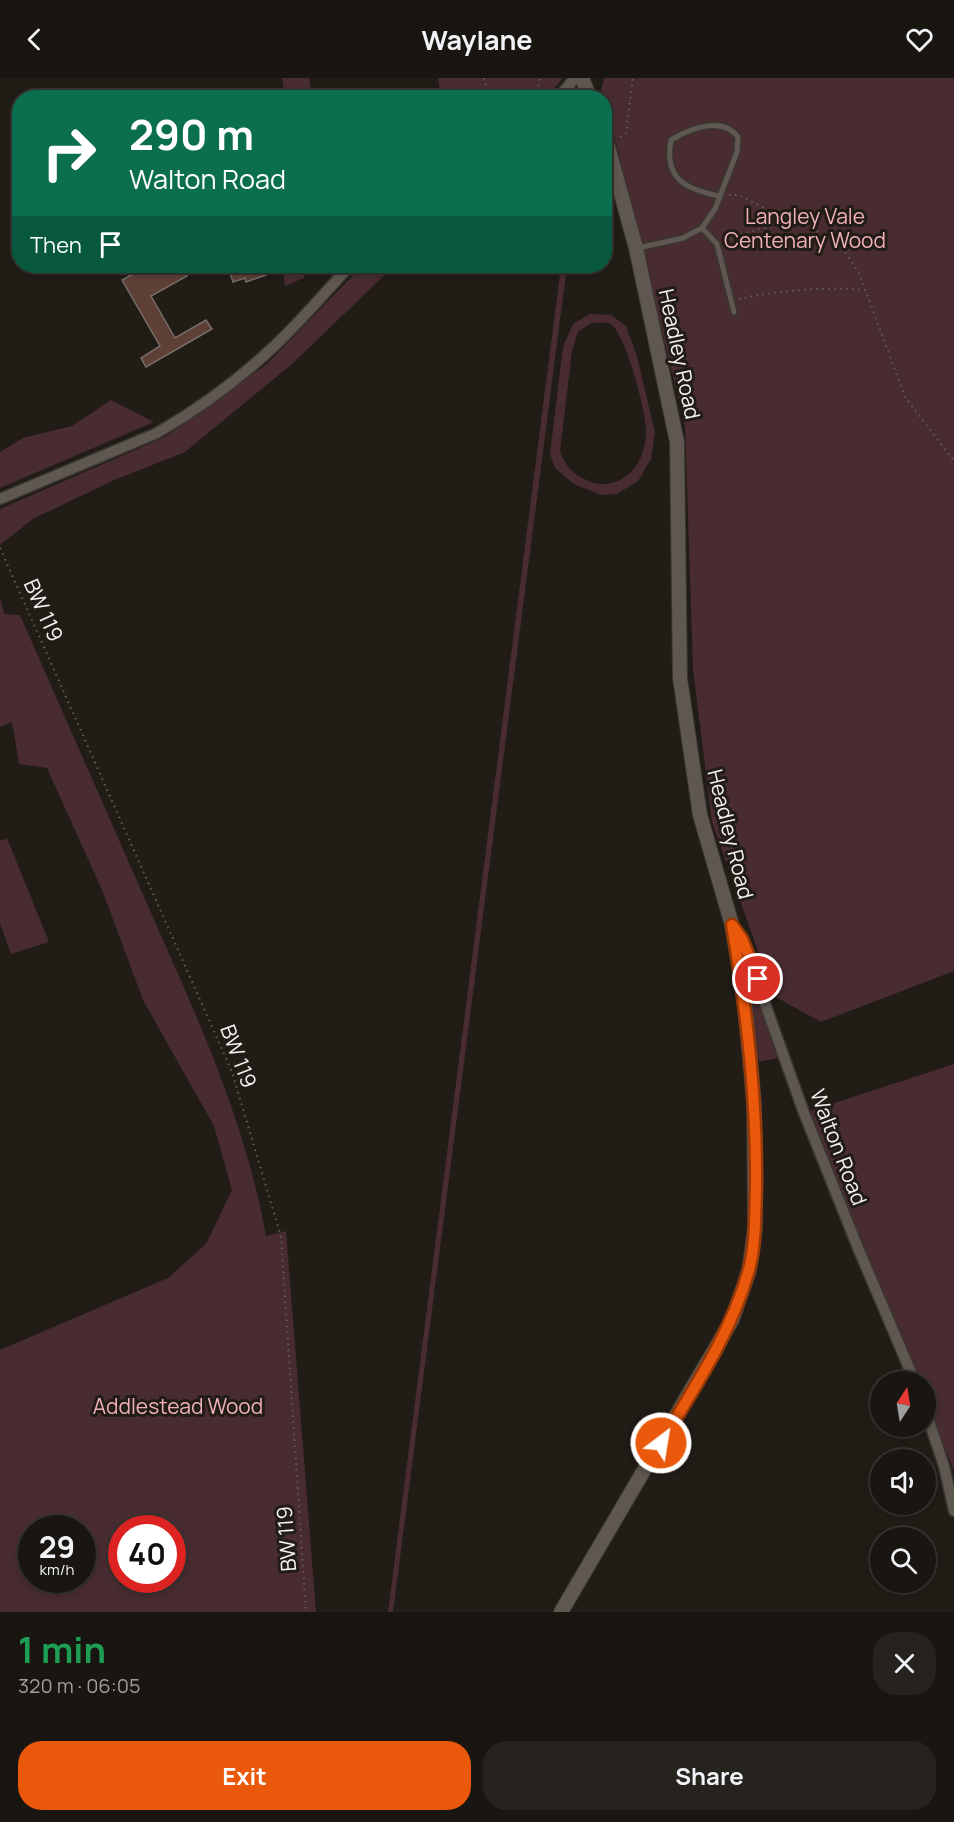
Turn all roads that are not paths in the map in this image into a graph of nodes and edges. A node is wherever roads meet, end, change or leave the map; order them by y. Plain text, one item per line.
1 (575, 78) edge
2 (565, 90) edge
3 (612, 157) edge
4 (719, 196) junction
5 (702, 228) junction
6 (636, 248) junction
7 (343, 273) edge
8 (734, 312) dead end
9 (0, 499) edge
10 (732, 925) junction
11 (910, 1371) edge
12 (934, 1437) edge
13 (954, 1511) edge
14 (561, 1612) edge

1 - 2 street
3 - 6 street, Headley Road
4 - 4 lane
4 - 5 lane
5 - 6 lane
5 - 8 lane
6 - 10 street, Headley Road
7 - 9 street
10 - 11 street, Walton Road
10 - 14 street, Headley Road
12 - 13 street

